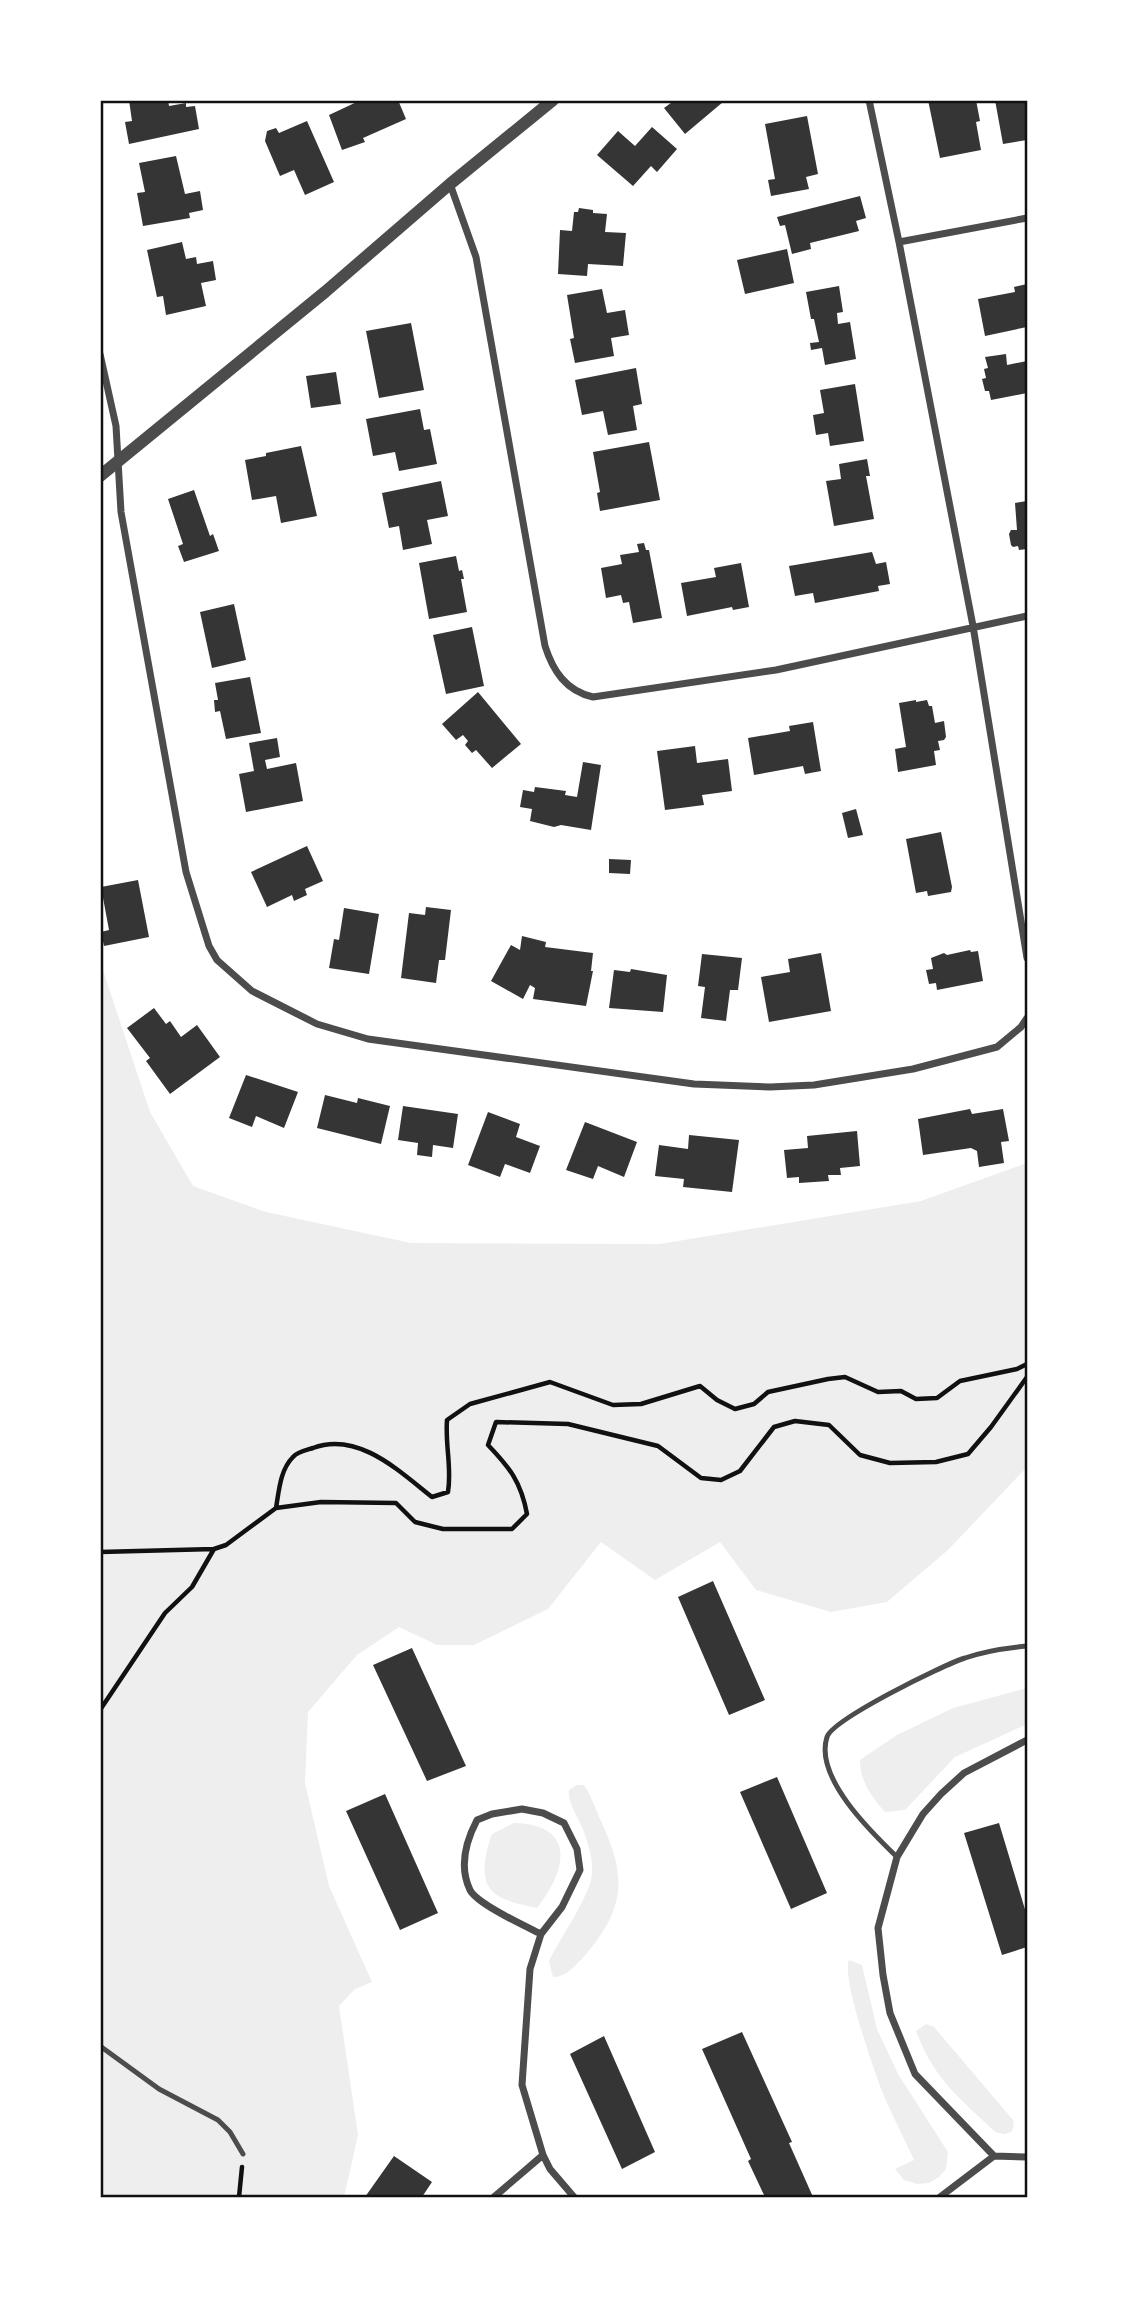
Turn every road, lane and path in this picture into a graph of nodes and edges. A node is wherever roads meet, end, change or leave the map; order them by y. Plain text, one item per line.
1 (553, 100) edge
2 (869, 100) edge
3 (450, 184) junction
4 (1027, 218) edge
5 (899, 242) junction
6 (100, 354) edge
7 (119, 460) junction
8 (100, 476) edge
9 (1027, 616) edge
10 (973, 626) junction
11 (1027, 958) edge
12 (1027, 1018) edge
13 (1027, 1364) edge
14 (1027, 1377) edge
15 (276, 1508) junction
16 (214, 1549) junction
17 (100, 1552) edge
18 (1027, 1646) edge
19 (100, 1710) edge
20 (1027, 1740) edge
21 (897, 1857) junction
22 (541, 1934) junction
23 (100, 2046) edge
24 (243, 2154) joint
25 (543, 2155) junction
26 (994, 2157) junction
27 (1027, 2157) edge
28 (239, 2197) edge
29 (494, 2197) edge
30 (574, 2197) edge
31 (940, 2197) edge

1 - 3 street
2 - 5 street
3 - 7 street
3 - 10 street
4 - 5 street
5 - 10 street
6 - 7 street
7 - 8 street
7 - 12 street
9 - 10 street
10 - 11 street
13 - 15 path
14 - 15 path
15 - 16 path
16 - 17 path
16 - 19 path
18 - 21 lane
20 - 21 street
21 - 26 street
22 - 22 street
22 - 25 street
23 - 24 lane
24 - 28 path
25 - 29 street
25 - 30 street
26 - 27 street
26 - 31 street

